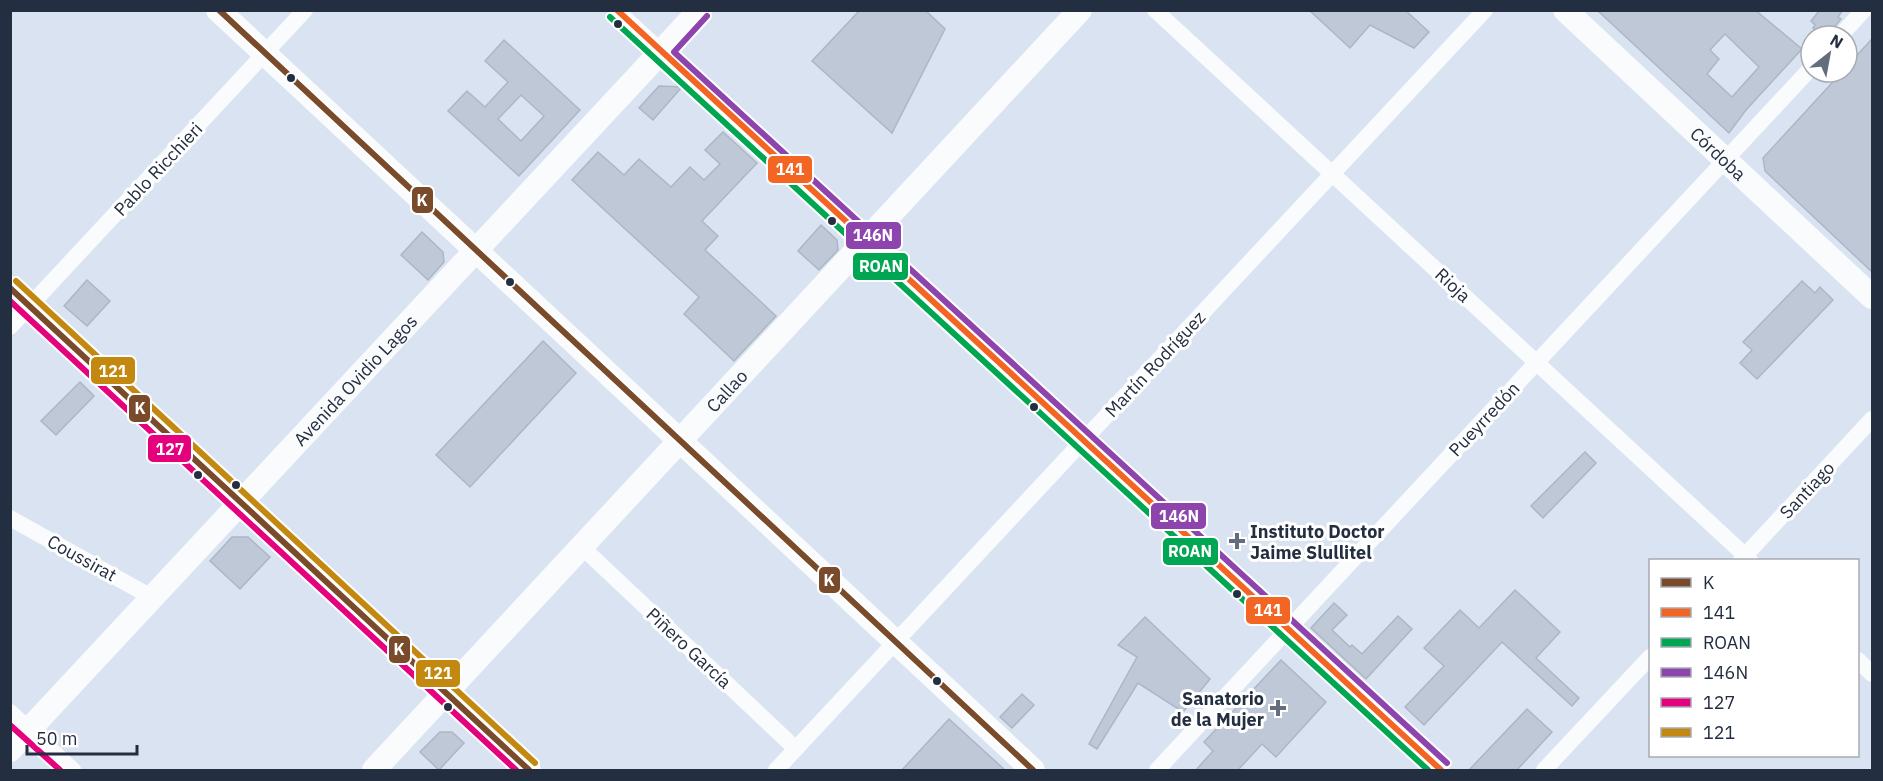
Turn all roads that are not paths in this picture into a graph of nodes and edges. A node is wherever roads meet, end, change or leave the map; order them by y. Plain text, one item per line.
1 (218, 10) edge
2 (305, 10) edge
3 (616, 10) edge
4 (699, 10) edge
5 (1080, 10) edge
6 (1155, 10) edge
7 (1485, 10) edge
8 (1565, 10) edge
9 (1864, 10) edge
10 (1851, 24) edge
11 (661, 52) junction
12 (265, 54) junction
13 (1799, 81) edge
14 (1725, 160) junction
15 (1333, 174) junction
16 (866, 241) junction
17 (476, 251) junction
18 (10, 288) edge
19 (1872, 297) edge
20 (30, 306) junction
21 (10, 327) edge
22 (1538, 362) junction
23 (1872, 419) edge
24 (680, 441) junction
25 (1083, 441) junction
26 (241, 503) junction
27 (10, 518) edge
28 (582, 547) junction
29 (1745, 559) edge
30 (153, 598) junction
31 (1288, 630) junction
32 (896, 642) junction
33 (1649, 658) edge
34 (1859, 662) edge
35 (1872, 674) edge
36 (446, 693) junction
37 (10, 712) edge
38 (29, 730) junction
39 (796, 749) junction
40 (10, 750) edge
41 (73, 771) edge
42 (374, 771) edge
43 (529, 771) edge
44 (776, 771) edge
45 (1033, 771) edge
46 (1157, 771) edge
47 (1441, 771) edge
48 (1544, 771) edge

1 - 12 main road
2 - 12 street, Pablo Ricchieri
3 - 11 street
4 - 11 main road, Avenida Ovidio Lagos
5 - 16 main road, Callao
6 - 15 street, Rioja
7 - 15 street, Martín Rodríguez
8 - 14 main road, Córdoba
9 - 10 street
11 - 16 street
11 - 17 main road, Avenida Ovidio Lagos
12 - 17 main road
12 - 20 street, Pablo Ricchieri
13 - 14 street, Pueyrredón
14 - 19 main road, Córdoba
14 - 22 street, Pueyrredón
15 - 22 street, Rioja
15 - 25 street, Martín Rodríguez
16 - 24 main road, Callao
16 - 25 street
17 - 24 main road
17 - 26 main road, Avenida Ovidio Lagos
18 - 20 main road
20 - 21 street, Pablo Ricchieri
20 - 26 main road
22 - 29 street, Rioja
22 - 31 street, Pueyrredón
23 - 29 street, Santiago
24 - 28 main road, Callao
24 - 32 main road
25 - 31 street
25 - 32 street, Martín Rodríguez
26 - 30 main road, Avenida Ovidio Lagos
26 - 36 main road
27 - 30 street, Coussirat
28 - 36 main road, Callao
28 - 39 street, Piñero García
30 - 38 main road, Avenida Ovidio Lagos
31 - 46 street, Pueyrredón
31 - 47 street
32 - 39 street, Martín Rodríguez
32 - 45 main road
33 - 48 street
34 - 35 street
36 - 42 main road, Callao
36 - 43 main road
37 - 38 street
38 - 40 main road, Avenida Ovidio Lagos
38 - 41 street
39 - 44 street, Martín Rodríguez

